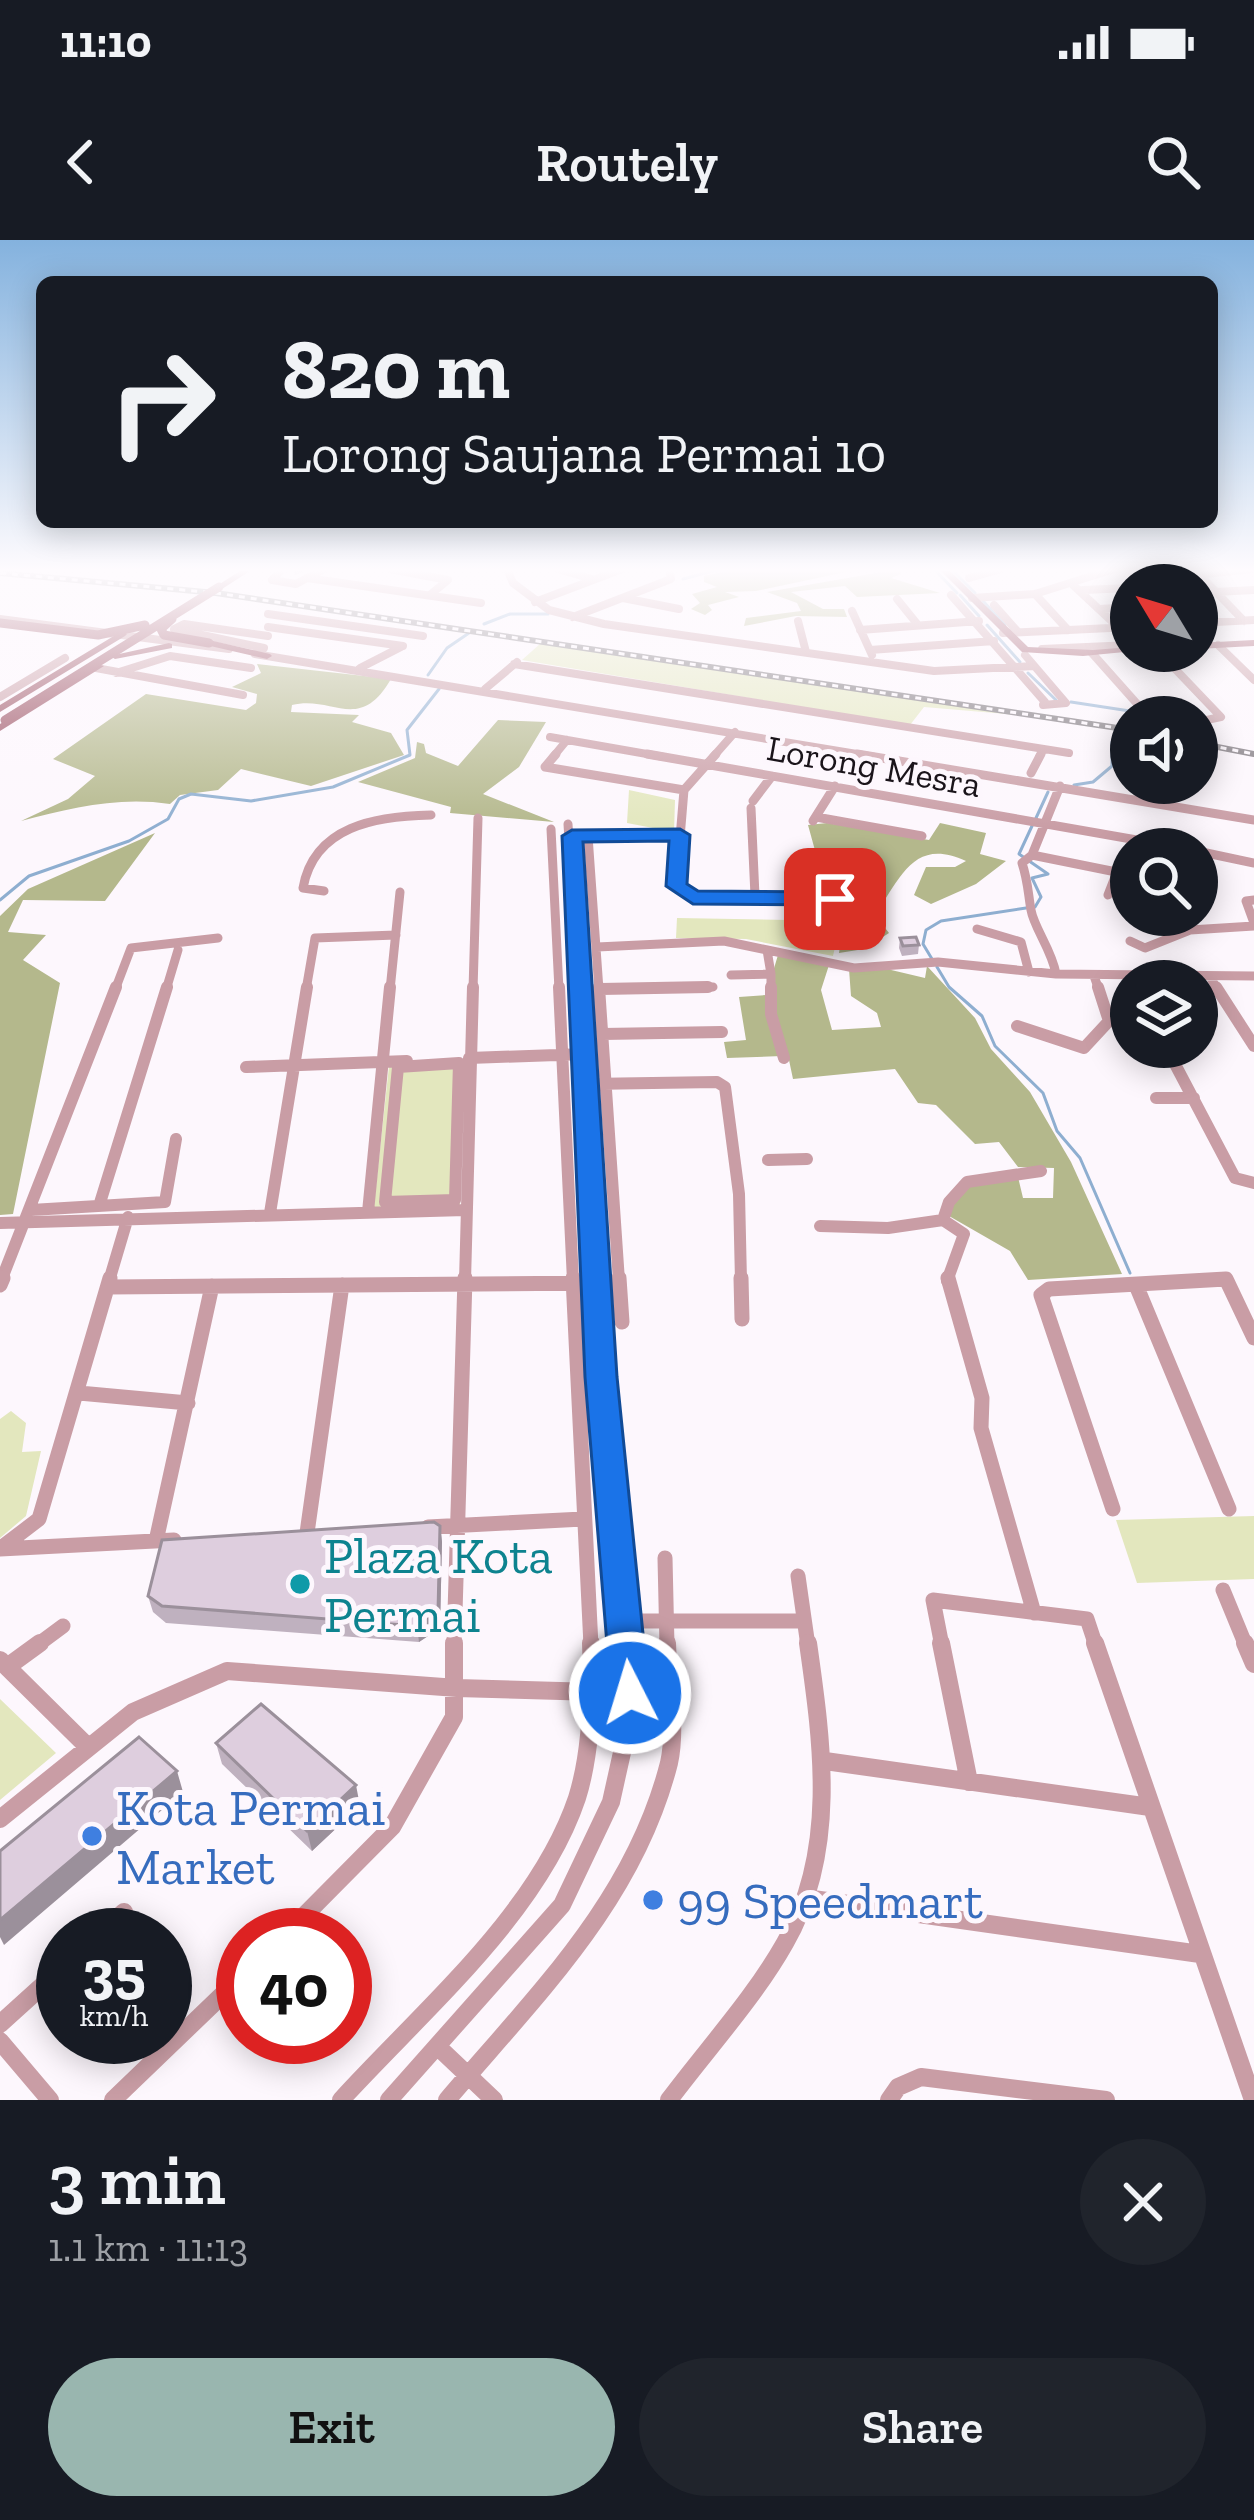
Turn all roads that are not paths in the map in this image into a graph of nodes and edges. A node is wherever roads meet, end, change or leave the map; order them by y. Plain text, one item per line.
1 (85, 656) edge
2 (98, 656) edge
3 (101, 656) edge
4 (115, 656) edge
5 (230, 656) edge
6 (282, 656) edge
7 (292, 656) edge
8 (384, 656) edge
9 (832, 656) edge
10 (872, 656) edge
11 (1013, 656) edge
12 (1027, 656) edge
13 (1094, 656) edge
14 (1229, 656) edge
15 (65, 658) dead end
16 (874, 662) junction
17 (220, 663) junction
18 (369, 664) junction
19 (1034, 666) junction
20 (1017, 667) junction
21 (96, 668) junction
22 (250, 668) dead end
23 (358, 669) junction
24 (1178, 672) edge
25 (116, 673) junction
26 (445, 675) dead end
27 (1254, 680) edge
28 (0, 682) edge
29 (20, 685) junction
30 (488, 686) junction
31 (243, 695) dead end
32 (1130, 696) edge
33 (1201, 696) edge
34 (2, 713) edge
35 (911, 729) junction
36 (735, 732) junction
37 (550, 737) dead end
38 (567, 740) junction
39 (904, 740) dead end
40 (1043, 750) junction
41 (1069, 753) dead end
42 (946, 763) junction
43 (706, 764) junction
44 (1030, 773) junction
45 (772, 776) junction
46 (1061, 782) junction
47 (835, 787) junction
48 (684, 790) junction
49 (430, 815) dead end
50 (478, 818) dead end
51 (1254, 820) edge
52 (1037, 822) junction
53 (551, 829) dead end
54 (680, 835) junction
55 (1110, 835) edge
56 (588, 836) junction
57 (922, 836) dead end
58 (1218, 855) edge
59 (1028, 858) junction
60 (1254, 863) edge
61 (1110, 871) edge
62 (1110, 890) edge
63 (324, 891) dead end
64 (400, 892) dead end
65 (1108, 895) dead end
66 (755, 896) junction
67 (835, 899) dead end
68 (1254, 900) edge
69 (1254, 924) edge
70 (1218, 927) edge
71 (977, 929) dead end
72 (396, 935) junction
73 (1175, 936) edge
74 (218, 938) dead end
75 (1130, 941) dead end
76 (597, 947) junction
77 (178, 950) dead end
78 (767, 950) junction
79 (1029, 972) junction
80 (771, 974) junction
81 (1057, 974) junction
82 (731, 975) dead end
83 (1094, 976) junction
84 (1218, 976) edge
85 (1254, 976) edge
86 (1110, 977) edge
87 (713, 987) dead end
88 (601, 989) junction
89 (1218, 989) edge
90 (1017, 1026) dead end
91 (722, 1032) dead end
92 (604, 1034) junction
93 (1254, 1046) edge
94 (586, 1054) junction
95 (562, 1055) junction
96 (472, 1058) junction
97 (784, 1058) dead end
98 (391, 1064) junction
99 (295, 1066) junction
100 (246, 1067) dead end
101 (1178, 1068) edge
102 (588, 1084) junction
103 (609, 1084) junction
104 (1156, 1098) dead end
105 (1194, 1098) junction
106 (176, 1139) dead end
107 (807, 1159) dead end
108 (768, 1160) dead end
109 (1041, 1171) dead end
110 (1254, 1183) edge
111 (99, 1206) junction
112 (465, 1210) junction
113 (368, 1212) junction
114 (270, 1213) junction
115 (29, 1216) junction
116 (128, 1217) junction
117 (943, 1220) junction
118 (0, 1223) edge
119 (820, 1226) dead end
120 (597, 1283) junction
121 (574, 1284) junction
122 (0, 1285) edge
123 (342, 1285) junction
124 (465, 1285) junction
125 (1136, 1285) junction
126 (212, 1286) junction
127 (109, 1287) junction
128 (742, 1319) dead end
129 (622, 1322) dead end
130 (1254, 1338) edge
131 (79, 1393) junction
132 (188, 1403) junction
133 (1113, 1509) dead end
134 (1229, 1509) dead end
135 (583, 1519) junction
136 (459, 1525) junction
137 (405, 1528) edge
138 (327, 1532) edge
139 (307, 1533) junction
140 (288, 1534) edge
141 (194, 1539) edge
142 (155, 1541) junction
143 (0, 1549) edge
144 (665, 1558) dead end
145 (799, 1576) dead end
146 (1223, 1590) dead end
147 (1034, 1612) junction
148 (624, 1621) junction
149 (665, 1621) junction
150 (805, 1621) junction
151 (63, 1626) dead end
152 (3, 1664) edge
153 (1254, 1664) edge
154 (457, 1688) junction
155 (593, 1693) junction
156 (630, 1693) junction
157 (87, 1747) junction
158 (825, 1761) junction
159 (969, 1782) junction
160 (1150, 1808) junction
161 (0, 1819) edge
162 (806, 1898) junction
163 (312, 1908) edge
164 (1200, 1954) junction
165 (36, 1991) edge
166 (216, 2002) edge
167 (0, 2024) edge
168 (0, 2041) edge
169 (437, 2046) junction
170 (1246, 2053) edge
171 (468, 2076) junction
172 (50, 2100) edge
173 (113, 2100) edge
174 (341, 2100) edge
175 (389, 2100) edge
176 (447, 2100) edge
177 (494, 2100) edge
178 (669, 2100) edge
179 (889, 2100) edge
180 (1106, 2100) edge
181 (1253, 2100) edge

1 - 34 main road
2 - 34 main road, bridge
3 - 34 main road, bridge
4 - 21 main road
5 - 17 street
6 - 23 street
7 - 18 street
8 - 18 street
9 - 16 street
10 - 16 street
11 - 20 street
12 - 19 street
13 - 32 street
14 - 27 street
15 - 29 street
16 - 20 street
17 - 22 street
17 - 25 street
18 - 23 street
19 - 20 street
19 - 20 street
21 - 25 street
21 - 34 main road
23 - 30 street
24 - 33 street
25 - 31 street
26 - 30 street
28 - 29 street
29 - 34 street
30 - 35 street
30 - 36 street
30 - 42 street
35 - 39 street
35 - 40 street
36 - 42 street
36 - 43 street
37 - 38 street, Lorong Mesra
38 - 43 street, Lorong Mesra
38 - 48 street
40 - 41 street
40 - 44 street
42 - 44 street
42 - 46 street
43 - 45 street, Lorong Mesra
43 - 48 street
44 - 46 street
45 - 47 street, Lorong Mesra
45 - 66 street
46 - 51 street
46 - 52 street
47 - 52 street, Lorong Mesra
47 - 57 street
48 - 54 street
49 - 63 street
50 - 96 street
52 - 55 street, Lorong Mesra
52 - 59 street
53 - 95 street
54 - 56 street
54 - 66 street
56 - 76 street
56 - 94 street
58 - 60 street
59 - 61 street
59 - 81 street
62 - 65 street
64 - 72 street
66 - 67 street
68 - 69 street
69 - 70 street
71 - 79 street
72 - 98 street
72 - 99 street
73 - 75 street
74 - 115 street
76 - 78 street
76 - 88 street
77 - 111 street
78 - 79 street
78 - 80 street
79 - 81 street
80 - 82 street
80 - 97 street
81 - 83 street
83 - 86 street
83 - 90 street
84 - 85 street
87 - 88 street
88 - 92 street
89 - 93 street
91 - 92 street
92 - 103 street
94 - 95 street
94 - 102 street
95 - 96 street
95 - 121 street
96 - 98 street
96 - 112 street
98 - 98 street
98 - 99 street
98 - 113 street
99 - 100 street
99 - 114 street
101 - 105 street
102 - 103 street
102 - 120 street
103 - 128 street
103 - 129 street
104 - 105 street
105 - 110 street
106 - 111 street
107 - 108 street
109 - 117 street
111 - 115 street
112 - 113 street
112 - 124 street
113 - 114 street
114 - 116 street
115 - 116 street
115 - 118 street
115 - 122 street
116 - 127 street
117 - 119 street
117 - 147 street
120 - 121 street
120 - 148 street
121 - 124 street
121 - 135 street
123 - 124 street
123 - 126 street
123 - 139 street
124 - 136 street
125 - 130 street
125 - 133 street
125 - 134 street
126 - 127 street
126 - 132 street
127 - 131 street
131 - 132 street
131 - 143 street
132 - 142 street
135 - 136 street
135 - 155 street
136 - 137 street
136 - 154 street
138 - 139 street
139 - 140 street
141 - 142 street
142 - 143 street
144 - 149 street
145 - 150 street
146 - 153 street
147 - 159 street
147 - 160 street
148 - 149 street
148 - 156 street
149 - 150 street
149 - 171 street
150 - 158 street
151 - 152 street
152 - 157 street
154 - 155 street
154 - 157 street
154 - 163 street
155 - 156 street
155 - 174 street
156 - 169 street
157 - 161 street
158 - 159 street
158 - 162 street
159 - 160 street
160 - 164 street
162 - 164 street
162 - 178 street
164 - 170 street
165 - 167 street
166 - 173 street
168 - 172 street
169 - 171 street
169 - 175 street
170 - 181 street
171 - 176 street
171 - 177 street
179 - 180 street

